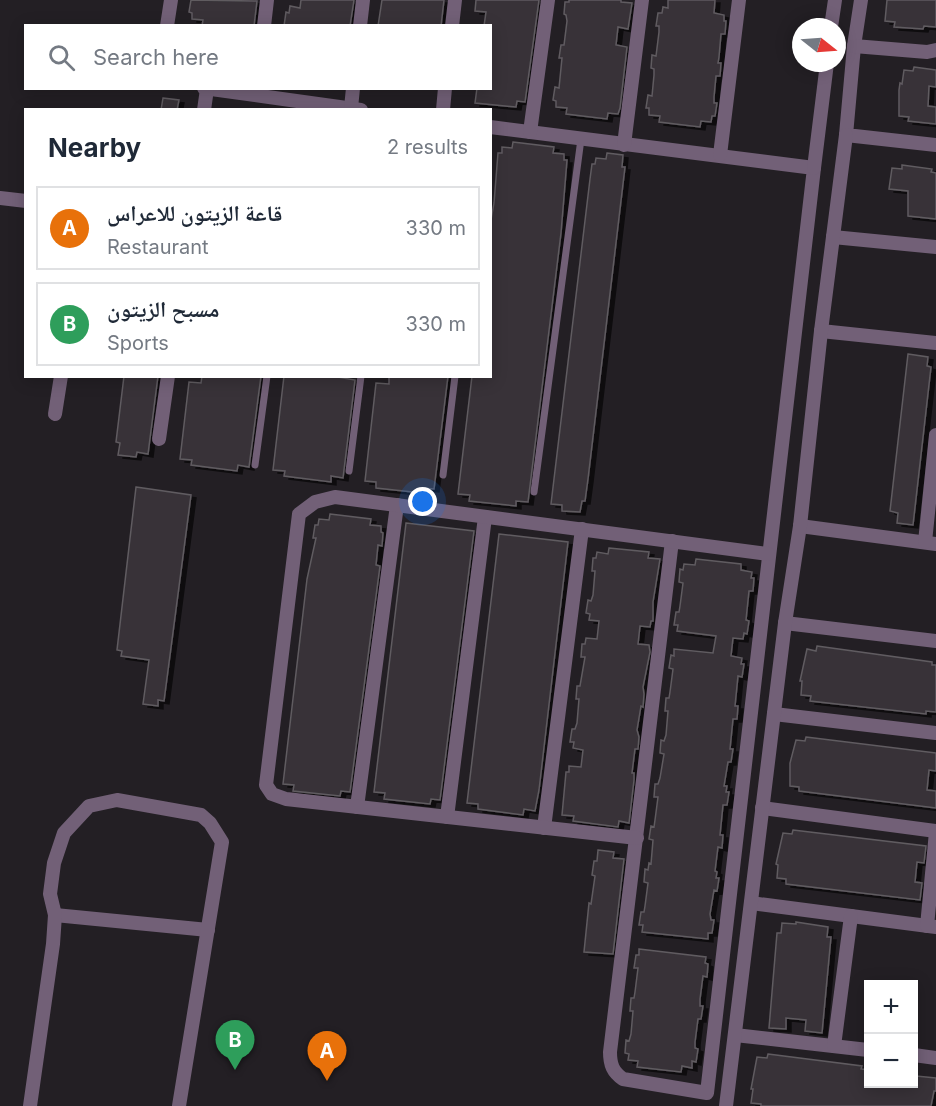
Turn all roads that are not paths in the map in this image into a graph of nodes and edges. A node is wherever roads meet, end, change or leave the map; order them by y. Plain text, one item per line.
1 (171, 0) edge
2 (267, 0) edge
3 (363, 0) edge
4 (455, 0) edge
5 (548, 0) edge
6 (642, 0) edge
7 (740, 0) edge
8 (835, 0) edge
9 (861, 0) edge
10 (832, 18) edge
11 (167, 24) edge
12 (264, 24) edge
13 (360, 24) edge
14 (452, 24) edge
15 (854, 46) junction
16 (936, 50) edge
17 (826, 72) edge
18 (206, 90) edge
19 (222, 90) edge
20 (353, 90) edge
21 (445, 90) edge
22 (255, 92) edge
23 (302, 106) edge
24 (204, 108) edge
25 (338, 108) edge
26 (356, 108) edge
27 (443, 108) edge
28 (492, 127) edge
29 (530, 132) junction
30 (846, 135) junction
31 (580, 139) junction
32 (624, 145) junction
33 (936, 145) edge
34 (720, 154) junction
35 (814, 168) junction
36 (0, 198) edge
37 (24, 201) edge
38 (833, 237) junction
39 (936, 247) edge
40 (821, 331) junction
41 (936, 343) edge
42 (61, 378) edge
43 (168, 378) edge
44 (267, 378) edge
45 (361, 378) edge
46 (455, 378) edge
47 (55, 414) dead end
48 (936, 435) edge
49 (159, 439) dead end
50 (255, 465) dead end
51 (349, 471) dead end
52 (442, 475) dead end
53 (534, 492) dead end
54 (397, 505) junction
55 (485, 517) junction
56 (800, 526) junction
57 (582, 530) junction
58 (672, 541) junction
59 (930, 543) edge
60 (768, 554) junction
61 (785, 623) junction
62 (936, 641) edge
63 (774, 714) junction
64 (936, 733) edge
65 (357, 807) junction
66 (762, 808) junction
67 (447, 817) junction
68 (544, 828) junction
69 (936, 831) edge
70 (637, 838) junction
71 (751, 903) junction
72 (55, 915) junction
73 (851, 916) junction
74 (932, 927) edge
75 (208, 930) junction
76 (735, 1035) junction
77 (834, 1046) junction
78 (864, 1050) edge
79 (918, 1056) edge
80 (936, 1058) edge
81 (30, 1106) edge
82 (179, 1106) edge
83 (726, 1106) edge

1 - 11 street
2 - 12 street
3 - 13 street
4 - 14 street
5 - 29 street
6 - 32 street
7 - 34 street
8 - 10 street
9 - 15 street
15 - 16 street
15 - 30 street
17 - 35 street
18 - 24 street
19 - 22 street
20 - 26 street
21 - 27 street
22 - 23 street
23 - 25 street
28 - 29 street
29 - 31 street
30 - 33 street
30 - 38 street
31 - 32 street
31 - 53 lane
32 - 34 street
34 - 35 street
35 - 60 street
36 - 37 street
38 - 39 street
38 - 40 street
40 - 41 street
40 - 56 street
42 - 47 street
43 - 49 street
44 - 50 lane
45 - 51 lane
46 - 52 lane
48 - 59 street
54 - 55 street
54 - 65 street
54 - 65 street
55 - 57 street
55 - 67 street
56 - 59 street
56 - 61 street
57 - 58 street
57 - 68 street
58 - 60 street
58 - 70 street
60 - 70 street
61 - 62 street
61 - 63 street
63 - 64 street
63 - 66 street
65 - 67 street
66 - 69 street
66 - 71 street
67 - 68 street
68 - 70 street
69 - 74 street
71 - 73 street
71 - 76 street
72 - 75 street
72 - 75 street
72 - 81 street
73 - 74 street
73 - 77 street
75 - 82 street
76 - 77 street
76 - 83 street
77 - 78 street
79 - 80 street

